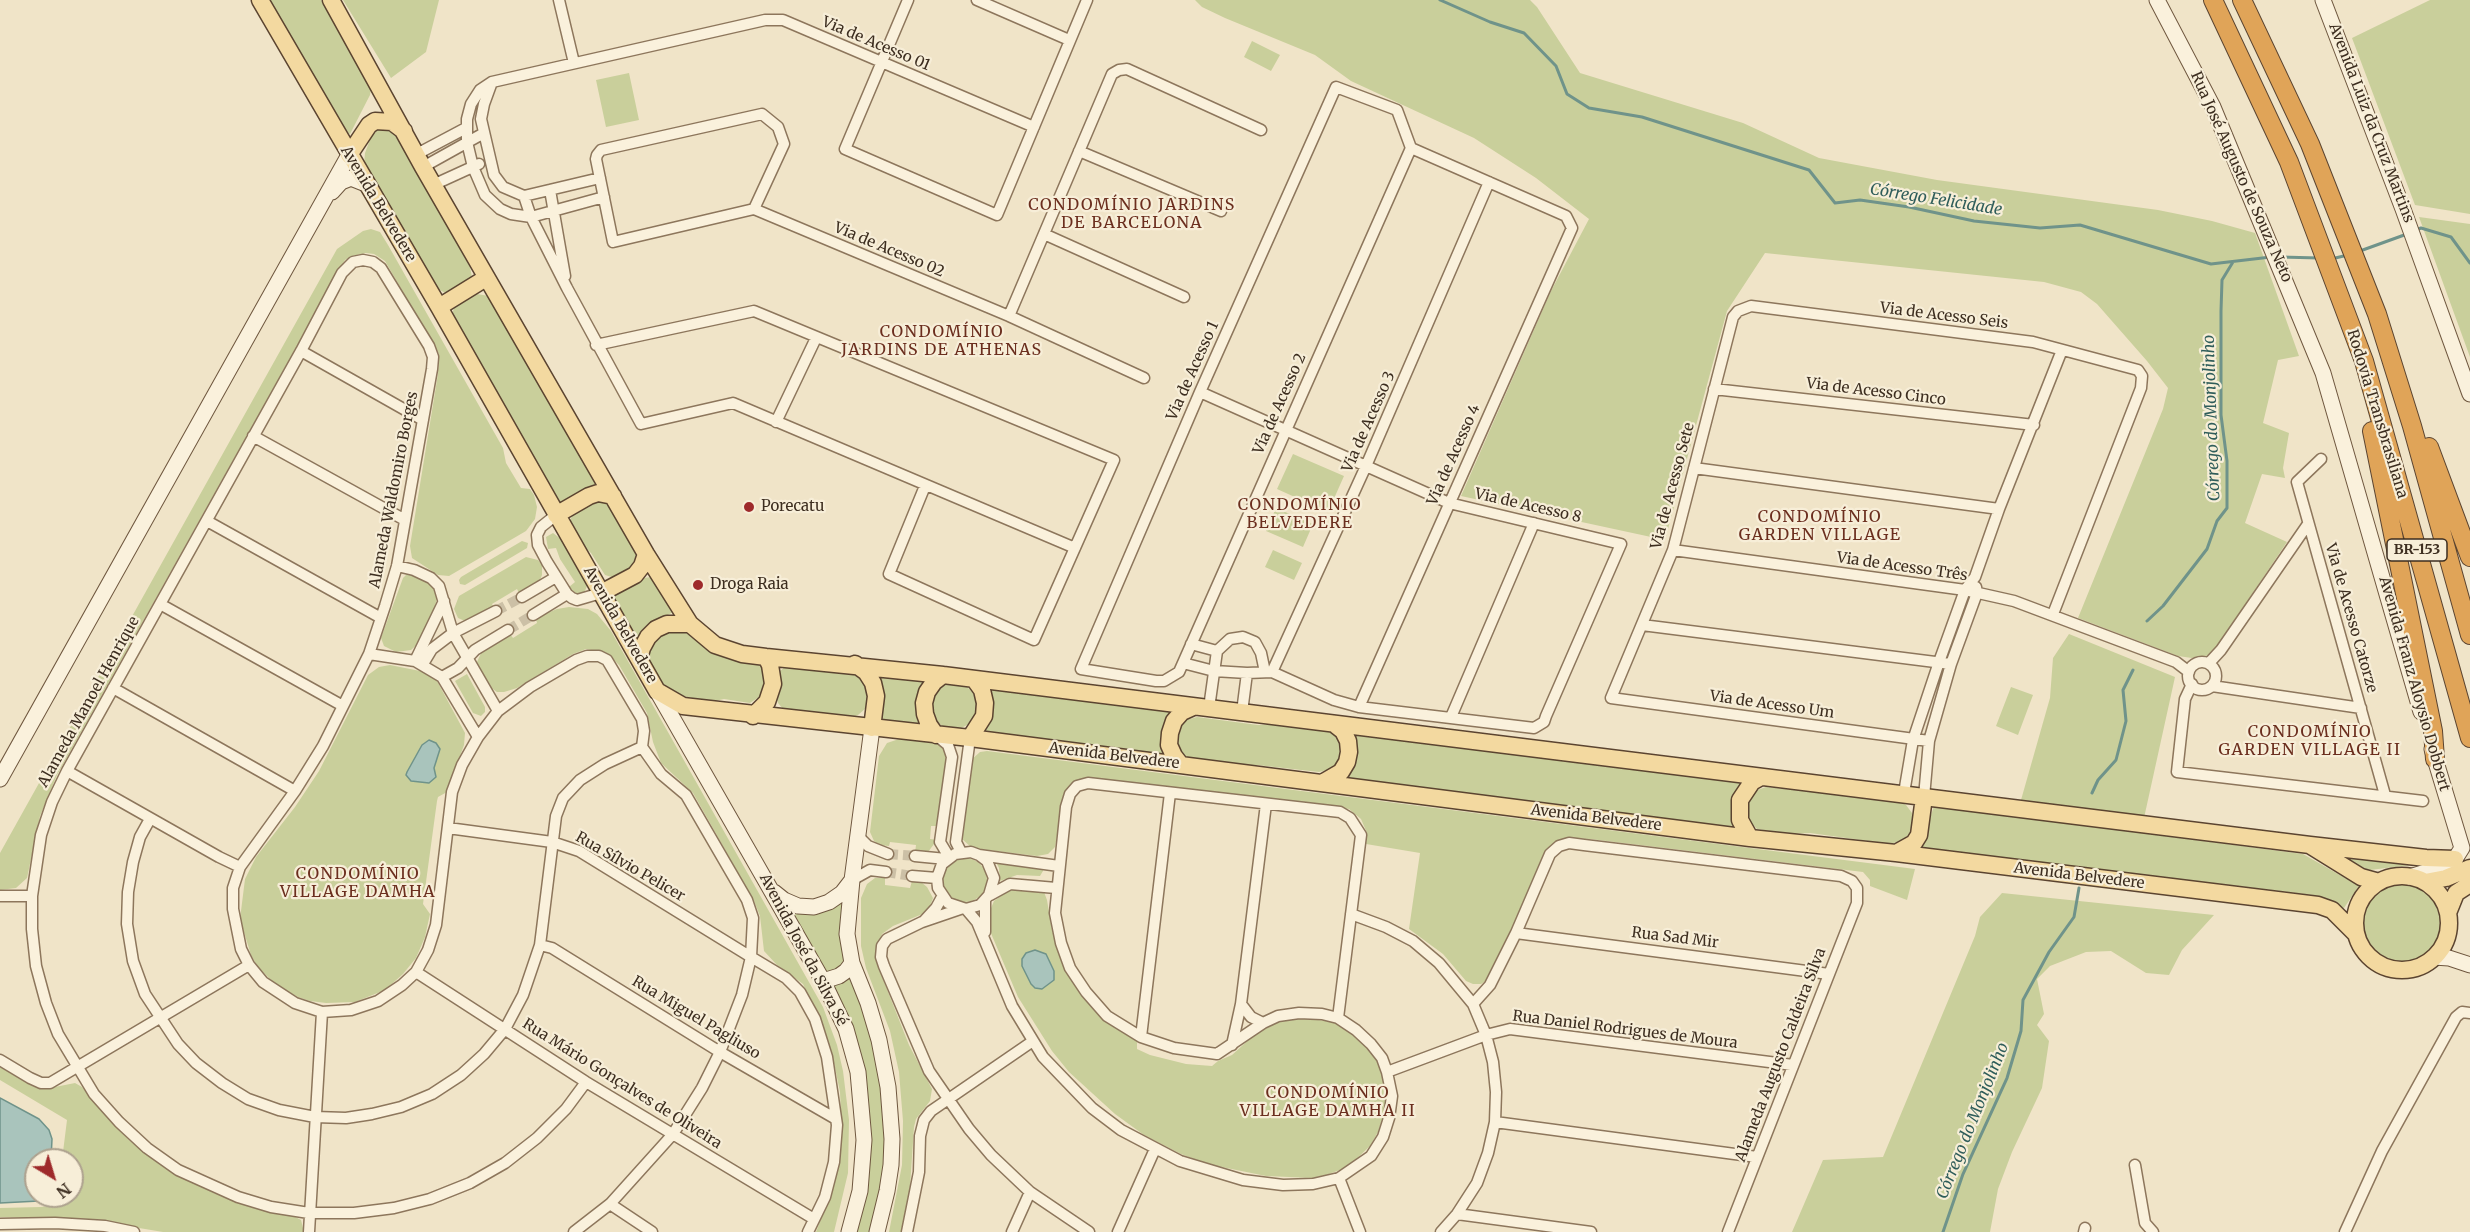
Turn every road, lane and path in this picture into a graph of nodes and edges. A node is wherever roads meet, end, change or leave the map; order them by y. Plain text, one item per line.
1 (260, 0) edge
2 (331, 0) edge
3 (559, 0) edge
4 (908, 0) edge
5 (977, 0) edge
6 (1087, 0) edge
7 (2157, 0) edge
8 (2213, 0) edge
9 (2242, 0) edge
10 (2323, 0) edge
11 (1070, 40) junction
12 (574, 63) junction
13 (881, 63) junction
14 (492, 82) junction
15 (1034, 127) junction
16 (466, 128) junction
17 (1261, 130) dead end
18 (405, 132) junction
19 (484, 133) junction
20 (467, 142) junction
21 (1411, 148) junction
22 (1079, 151) junction
23 (348, 155) junction
24 (489, 159) junction
25 (420, 161) junction
26 (473, 167) junction
27 (600, 178) junction
28 (1489, 182) junction
29 (366, 184) junction
30 (433, 185) junction
31 (550, 190) junction
32 (524, 196) junction
33 (604, 197) junction
34 (324, 201) junction
35 (754, 209) junction
36 (555, 210) junction
37 (1221, 211) dead end
38 (531, 217) junction
39 (1044, 234) junction
40 (486, 278) junction
41 (567, 288) junction
42 (2291, 290) joint
43 (1184, 297) dead end
44 (439, 307) junction
45 (1738, 311) joint
46 (1009, 316) junction
47 (816, 338) junction
48 (2386, 343) junction
49 (596, 345) junction
50 (2062, 350) junction
51 (302, 351) junction
52 (433, 357) joint
53 (2364, 361) junction
54 (1144, 378) dead end
55 (1714, 389) junction
56 (1200, 392) junction
57 (2470, 394) edge
58 (423, 420) junction
59 (776, 422) junction
60 (2034, 425) junction
61 (1285, 430) junction
62 (253, 436) junction
63 (2321, 459) dead end
64 (1366, 466) junction
65 (1694, 468) junction
66 (925, 486) junction
67 (613, 496) junction
68 (1449, 502) junction
69 (1999, 509) junction
70 (556, 515) junction
71 (405, 520) junction
72 (207, 521) junction
73 (1534, 523) junction
74 (2307, 524) junction
75 (1075, 548) junction
76 (1673, 550) junction
77 (646, 554) junction
78 (2470, 557) edge
79 (397, 566) junction
80 (556, 577) junction
81 (1975, 577) junction
82 (1965, 590) junction
83 (601, 593) junction
84 (1977, 593) junction
85 (567, 594) junction
86 (522, 597) tunnel mouth
87 (444, 601) junction
88 (160, 604) junction
89 (496, 611) tunnel mouth
90 (533, 615) tunnel mouth
91 (2053, 615) junction
92 (381, 618) junction
93 (690, 624) junction
94 (1642, 625) junction
95 (508, 630) tunnel mouth
96 (453, 633) junction
97 (2470, 635) edge
98 (1191, 644) junction
99 (1216, 651) junction
100 (369, 654) junction
101 (766, 657) junction
102 (466, 659) junction
103 (639, 659) junction
104 (419, 662) junction
105 (1945, 663) junction
106 (855, 664) junction
107 (1181, 668) junction
108 (2192, 668) junction
109 (1214, 671) junction
110 (1268, 672) junction
111 (1247, 673) junction
112 (2213, 674) junction
113 (943, 675) junction
114 (442, 677) junction
115 (974, 679) junction
116 (2195, 687) junction
117 (113, 688) junction
118 (657, 691) junction
119 (1611, 698) joint
120 (343, 706) junction
121 (1359, 707) junction
122 (1201, 708) junction
123 (2361, 708) junction
124 (498, 711) junction
125 (1242, 712) junction
126 (753, 716) junction
127 (1451, 717) junction
128 (1334, 724) junction
129 (872, 728) junction
130 (936, 735) junction
131 (477, 737) junction
132 (970, 738) junction
133 (2470, 738) edge
134 (1913, 740) junction
135 (1929, 741) junction
136 (642, 747) junction
137 (2435, 759) junction
138 (1180, 765) junction
139 (66, 771) junction
140 (1908, 771) junction
141 (1927, 773) junction
142 (1761, 777) junction
143 (0, 779) edge
144 (1322, 783) junction
145 (295, 791) junction
146 (1170, 793) junction
147 (1904, 794) junction
148 (2385, 795) junction
149 (1924, 797) junction
150 (2423, 801) dead end
151 (1266, 804) junction
152 (150, 819) junction
153 (448, 828) junction
154 (857, 835) junction
155 (1750, 838) junction
156 (552, 842) junction
157 (2310, 845) junction
158 (961, 852) junction
159 (1896, 853) junction
160 (980, 855) junction
161 (915, 856) tunnel mouth
162 (948, 858) junction
163 (2455, 859) junction
164 (1059, 866) junction
165 (240, 867) junction
166 (2470, 868) edge
167 (912, 876) tunnel mouth
168 (937, 878) junction
169 (2418, 879) junction
170 (852, 880) junction
171 (2379, 882) junction
172 (2470, 884) edge
173 (1056, 888) junction
174 (771, 890) junction
175 (0, 896) edge
176 (32, 896) junction
177 (942, 897) junction
178 (987, 898) junction
179 (964, 908) junction
180 (2448, 913) junction
181 (1351, 914) junction
182 (922, 922) junction
183 (1516, 933) junction
184 (2356, 934) junction
185 (540, 945) junction
186 (991, 952) junction
187 (751, 957) junction
188 (2434, 957) junction
189 (852, 963) junction
190 (249, 965) junction
191 (2470, 965) edge
192 (416, 972) junction
193 (1829, 974) junction
194 (823, 981) junction
195 (1241, 1004) junction
196 (1473, 1004) junction
197 (322, 1012) junction
198 (2470, 1013) edge
199 (160, 1018) junction
200 (1338, 1018) junction
201 (1263, 1023) junction
202 (505, 1029) junction
203 (1486, 1035) junction
204 (1141, 1037) junction
205 (1033, 1041) junction
206 (1232, 1045) junction
207 (720, 1052) junction
208 (0, 1060) edge
209 (1793, 1065) junction
210 (77, 1067) junction
211 (1388, 1072) junction
212 (586, 1082) junction
213 (947, 1099) junction
214 (315, 1117) junction
215 (836, 1119) junction
216 (1495, 1122) junction
217 (673, 1134) junction
218 (1155, 1149) junction
219 (1757, 1157) junction
220 (2135, 1166) dead end
221 (1339, 1178) junction
222 (1030, 1192) junction
223 (609, 1204) junction
224 (309, 1213) junction
225 (1457, 1214) junction
226 (814, 1219) junction
227 (0, 1224) edge
228 (95, 1229) edge
229 (134, 1232) edge
230 (309, 1232) edge
231 (574, 1232) edge
232 (652, 1232) edge
233 (808, 1232) edge
234 (849, 1232) edge
235 (876, 1232) edge
236 (907, 1232) edge
237 (1012, 1232) edge
238 (1089, 1232) edge
239 (1118, 1232) edge
240 (1360, 1232) edge
241 (1441, 1232) edge
242 (1591, 1232) edge
243 (1728, 1232) edge
244 (2153, 1232) edge
245 (2345, 1232) edge

1 - 23 main road, Avenida Belvedere
2 - 18 main road
3 - 12 street
4 - 13 street
5 - 11 street
6 - 11 street
7 - 42 main road, Rua José Augusto de Souza Neto
8 - 53 highway, Rodovia Transbrasiliana / BR-153
9 - 48 highway, Rodovia Transbrasiliana / BR-153
10 - 57 main road, Avenida Luiz da Cruz Martins
11 - 15 street
12 - 13 street, Via de Acesso 01
12 - 14 street, Via de Acesso 01
13 - 15 street, Via de Acesso 01
13 - 15 street
14 - 16 street
14 - 19 street
16 - 20 street
16 - 25 street
17 - 22 street
18 - 23 main road
18 - 25 main road
19 - 20 street
19 - 24 street
20 - 25 street
20 - 26 street
21 - 28 street
21 - 56 street, Via de Acesso 1
21 - 61 street, Via de Acesso 2
22 - 37 street
22 - 39 street
23 - 29 main road, Avenida Belvedere
23 - 34 main road
24 - 26 street
24 - 32 street
25 - 30 main road
26 - 30 street
26 - 38 street
27 - 31 street
27 - 33 street
27 - 35 street
28 - 64 street, Via de Acesso 3
28 - 68 street, Via de Acesso 4
29 - 34 main road
29 - 44 main road, Avenida Belvedere
30 - 40 main road
31 - 32 street
31 - 36 street
32 - 38 street
33 - 35 street
33 - 36 street
34 - 143 main road
35 - 46 street, Via de Acesso 02
36 - 38 street
36 - 41 street
38 - 41 street
39 - 43 street
39 - 46 street
40 - 44 main road
40 - 67 main road
41 - 49 street
42 - 137 main road, Avenida Franz Aloysio Dobbert
44 - 70 main road, Avenida Belvedere
45 - 50 street, Via de Acesso Seis
45 - 55 street, Via de Acesso Sete
46 - 54 street, Via de Acesso 02
47 - 49 street
47 - 59 street
47 - 75 street
48 - 78 highway
48 - 97 highway, Rodovia Transbrasiliana / BR-153
49 - 59 street
50 - 60 street
50 - 91 street, Via de Acesso Seis
51 - 52 street, Alameda Manoel Henrique
51 - 58 street
51 - 62 street, Alameda Manoel Henrique
52 - 58 street, Alameda Waldomiro Borges
53 - 133 highway, Rodovia Transbrasiliana / BR-153
53 - 137 highway
55 - 60 street, Via de Acesso Cinco
55 - 65 street, Via de Acesso Sete
56 - 61 street, Via de Acesso 8
56 - 107 street, Via de Acesso 1
58 - 71 street, Alameda Waldomiro Borges
59 - 66 street
60 - 69 street
61 - 64 street, Via de Acesso 8
61 - 98 street, Via de Acesso 2
62 - 71 street
62 - 72 street, Alameda Manoel Henrique
63 - 74 street, Via de Acesso Catorze
64 - 68 street, Via de Acesso 8
64 - 110 street, Via de Acesso 3
65 - 69 street
65 - 76 street, Via de Acesso Sete
66 - 75 street
66 - 75 street
67 - 70 main road
67 - 77 main road
68 - 73 street, Via de Acesso 8
68 - 121 street, Via de Acesso 4
69 - 81 street
70 - 80 street
70 - 83 main road, Avenida Belvedere
71 - 79 street, Alameda Waldomiro Borges
72 - 88 street, Alameda Manoel Henrique
72 - 92 street
73 - 127 street
73 - 127 street, Via de Acesso 8
74 - 112 street
74 - 123 street, Via de Acesso Catorze
76 - 82 street, Via de Acesso Três
76 - 94 street, Via de Acesso Sete
77 - 83 main road
77 - 93 main road
79 - 87 street
79 - 92 street, Alameda Waldomiro Borges
80 - 85 street
80 - 86 street
81 - 82 street
81 - 84 street
82 - 84 street, Via de Acesso Três
82 - 105 street
83 - 85 street
83 - 103 main road, Avenida Belvedere
84 - 91 street, Via de Acesso Três
84 - 105 street
85 - 90 street
87 - 96 street
87 - 104 street
88 - 117 street, Alameda Manoel Henrique
88 - 120 street
89 - 96 street
91 - 108 street, Via de Acesso Três
92 - 100 street, Alameda Waldomiro Borges
93 - 101 main road
93 - 103 main road
94 - 105 street
94 - 119 street, Via de Acesso Sete
95 - 102 street
96 - 102 street
96 - 104 street
98 - 99 street
98 - 107 street, Via de Acesso 2
99 - 109 street
99 - 110 street
100 - 104 street
100 - 120 street, Alameda Waldomiro Borges
101 - 106 main road
101 - 126 main road
102 - 114 street
102 - 124 street
103 - 118 main road, Avenida Belvedere
104 - 114 street
105 - 134 street
105 - 135 street
106 - 113 main road
106 - 129 main road
107 - 109 street
108 - 112 street, Via de Acesso Três
108 - 116 street
109 - 111 street
109 - 122 street
110 - 111 street
110 - 121 street
111 - 125 street
112 - 116 street
112 - 123 street
113 - 115 main road
113 - 130 main road
114 - 131 street
115 - 122 main road
115 - 132 main road
116 - 148 street
117 - 139 street, Alameda Manoel Henrique
117 - 145 street
118 - 126 main road, Avenida Belvedere
118 - 174 main road, Avenida José da Silva Sé
119 - 134 street, Via de Acesso Um
120 - 145 street, Alameda Waldomiro Borges
121 - 127 street
122 - 125 main road
122 - 138 main road
123 - 148 street, Via de Acesso Catorze
124 - 131 street
124 - 136 street
125 - 128 main road
126 - 129 main road, Avenida Belvedere
128 - 142 main road
128 - 144 main road
129 - 130 main road, Avenida Belvedere
129 - 154 main road, Avenida José da Silva Sé
130 - 132 main road, Avenida Belvedere
130 - 162 street
131 - 153 street
132 - 138 main road, Avenida Belvedere
132 - 158 street
134 - 135 street, Via de Acesso Um
134 - 140 street
135 - 141 street
136 - 156 street
136 - 187 street
137 - 163 main road, Avenida Franz Aloysio Dobbert
138 - 144 main road, Avenida Belvedere
139 - 152 street
139 - 176 street, Alameda Manoel Henrique
140 - 141 street
140 - 147 street
141 - 149 street
142 - 147 main road
142 - 155 main road
144 - 155 main road, Avenida Belvedere
145 - 165 street, Alameda Waldomiro Borges
146 - 151 street
146 - 164 street
146 - 204 street
147 - 149 main road
148 - 150 street
149 - 157 main road
149 - 159 main road
151 - 181 street
151 - 195 street
152 - 165 street
152 - 199 street
153 - 156 street, Rua Sílvio Pelicer
153 - 192 street
154 - 170 main road, Avenida José da Silva Sé
154 - 170 street
155 - 159 main road, Avenida Belvedere
156 - 185 street
156 - 187 street, Rua Sílvio Pelicer
157 - 163 main road
157 - 171 main road
158 - 160 street
158 - 162 street
159 - 184 main road, Avenida Belvedere
160 - 164 street
160 - 178 street
161 - 162 street
162 - 168 street
163 - 169 main road
164 - 173 street
165 - 190 street, Alameda Waldomiro Borges
166 - 169 main road
167 - 168 street
168 - 177 street
169 - 171 main road
169 - 180 main road
170 - 174 main road
170 - 189 main road, Avenida José da Silva Sé
171 - 184 main road
172 - 180 main road
173 - 178 street
173 - 204 street
174 - 194 main road, Avenida José da Silva Sé
175 - 176 street
176 - 210 street, Alameda Manoel Henrique
177 - 179 street
177 - 182 street
178 - 179 street
178 - 186 street
179 - 182 street
179 - 186 street
180 - 188 main road
181 - 196 street
181 - 200 street
182 - 213 street
183 - 193 street, Rua Sad Mir
183 - 193 street, Alameda Augusto Caldeira Silva
183 - 196 street
184 - 188 main road
185 - 202 street
185 - 207 street, Rua Miguel Pagliuso
186 - 205 street
187 - 207 street
187 - 215 street, Rua Sílvio Pelicer
188 - 191 main road
189 - 194 main road
189 - 235 main road, Avenida José da Silva Sé
190 - 197 street, Alameda Waldomiro Borges
190 - 199 street
192 - 197 street
192 - 202 street, Rua Mário Gonçalves de Oliveira
193 - 209 street, Alameda Augusto Caldeira Silva
194 - 234 main road, Avenida José da Silva Sé
195 - 201 street
195 - 206 street
196 - 203 street
197 - 214 street
198 - 245 street
199 - 210 street
199 - 214 street
200 - 201 street
200 - 211 street
201 - 206 street
202 - 212 street, Rua Mário Gonçalves de Oliveira
202 - 214 street
203 - 209 street, Rua Daniel Rodrigues de Moura
203 - 211 street, Rua Daniel Rodrigues de Moura
203 - 216 street
204 - 206 street
205 - 213 street
205 - 218 street
207 - 215 street, Rua Miguel Pagliuso
207 - 217 street
208 - 210 street
209 - 219 street, Alameda Augusto Caldeira Silva
210 - 224 street, Alameda Manoel Henrique
211 - 221 street
212 - 217 street, Rua Mário Gonçalves de Oliveira
212 - 224 street, Alameda Manoel Henrique
213 - 222 street
213 - 236 street
214 - 224 street
215 - 226 street, Rua Sílvio Pelicer
216 - 219 street
216 - 225 street
217 - 223 street
217 - 226 street, Rua Mário Gonçalves de Oliveira
218 - 221 street
218 - 239 street
219 - 243 street, Alameda Augusto Caldeira Silva
220 - 244 street
221 - 240 street
222 - 237 street
222 - 238 street
223 - 231 street
223 - 232 street
224 - 230 street
225 - 241 street
225 - 242 street
226 - 233 street, Rua Sílvio Pelicer
227 - 228 street
228 - 229 street

